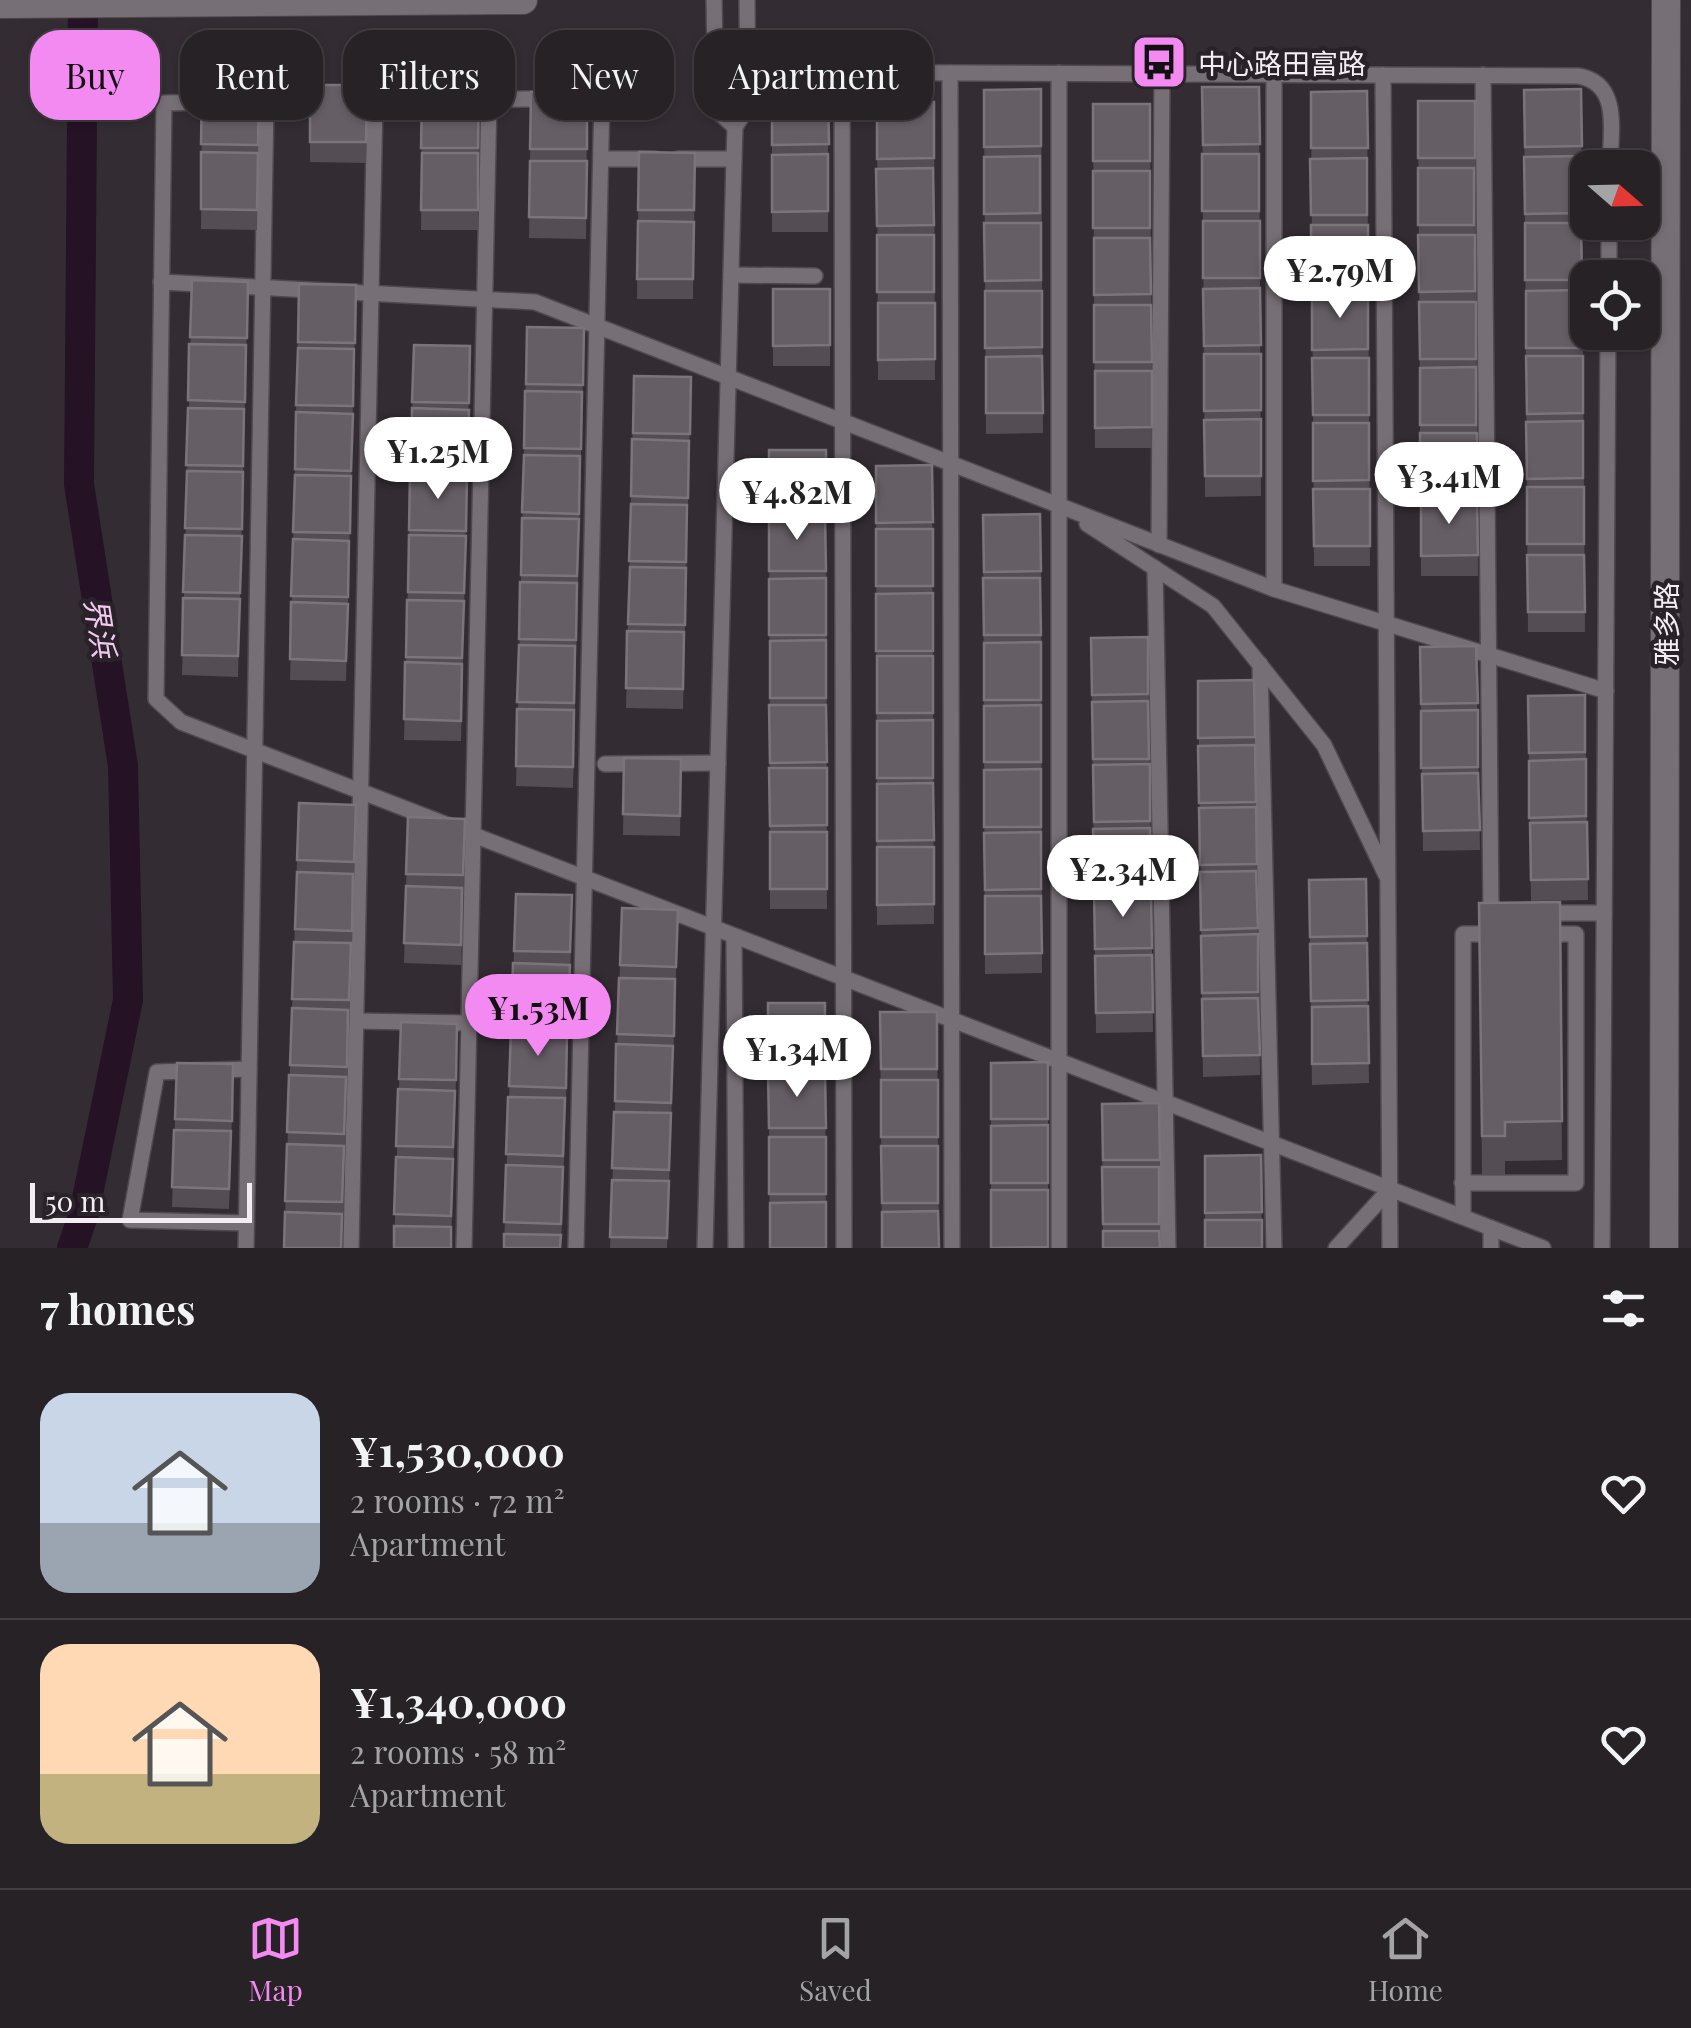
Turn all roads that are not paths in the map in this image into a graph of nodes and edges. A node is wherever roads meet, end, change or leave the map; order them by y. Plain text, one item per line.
1 (523, 0) edge
2 (714, 0) edge
3 (747, 0) edge
4 (1666, 0) edge
5 (13, 4) edge
6 (747, 30) edge
7 (933, 73) edge
8 (950, 73) junction
9 (1058, 73) junction
10 (1162, 74) junction
11 (1274, 74) junction
12 (1382, 75) junction
13 (1484, 76) junction
14 (515, 100) edge
15 (180, 102) edge
16 (266, 120) edge
17 (374, 120) edge
18 (489, 120) edge
19 (740, 120) edge
20 (842, 120) edge
21 (735, 127) junction
22 (1610, 150) edge
23 (601, 159) junction
24 (734, 159) junction
25 (731, 275) junction
26 (815, 276) dead end
27 (161, 282) junction
28 (263, 287) junction
29 (370, 293) junction
30 (485, 299) junction
31 (597, 326) junction
32 (1608, 350) edge
33 (728, 377) junction
34 (843, 421) junction
35 (951, 463) junction
36 (1059, 505) junction
37 (1160, 544) junction
38 (1155, 568) junction
39 (1274, 589) junction
40 (1386, 624) junction
41 (1488, 655) junction
42 (1260, 664) junction
43 (1606, 691) junction
44 (255, 751) junction
45 (718, 763) junction
46 (605, 764) dead end
47 (360, 792) junction
48 (473, 835) junction
49 (584, 878) junction
50 (1388, 878) junction
51 (1510, 913) edge
52 (1528, 913) edge
53 (1604, 913) junction
54 (714, 928) junction
55 (734, 936) junction
56 (844, 978) junction
57 (952, 1020) junction
58 (356, 1021) junction
59 (469, 1023) junction
60 (1059, 1061) junction
61 (249, 1069) junction
62 (1165, 1102) junction
63 (1271, 1143) junction
64 (1462, 1183) junction
65 (1390, 1189) junction
66 (1462, 1217) junction
67 (246, 1223) junction
68 (1491, 1228) junction
69 (246, 1248) edge
70 (351, 1248) edge
71 (464, 1248) edge
72 (576, 1248) edge
73 (705, 1248) edge
74 (736, 1248) edge
75 (844, 1248) edge
76 (952, 1248) edge
77 (1059, 1248) edge
78 (1168, 1248) edge
79 (1274, 1248) edge
80 (1336, 1248) edge
81 (1390, 1248) edge
82 (1491, 1248) edge
83 (1543, 1248) edge
84 (1602, 1248) edge
85 (1664, 1248) edge

1 - 5 street
2 - 21 lane
3 - 6 lane
4 - 85 street, 雅多路
7 - 8 lane
8 - 9 lane
8 - 35 lane
9 - 10 lane
9 - 36 lane
10 - 11 lane
10 - 37 lane
11 - 12 lane
11 - 39 lane
12 - 13 lane
12 - 40 lane
13 - 22 lane
13 - 41 lane
14 - 23 lane
15 - 27 lane
16 - 28 lane
17 - 29 lane
18 - 30 lane
19 - 21 lane
20 - 34 lane
21 - 24 lane
23 - 24 lane
23 - 31 lane
24 - 25 lane
25 - 26 lane
25 - 33 lane
27 - 28 lane
27 - 44 lane
28 - 29 lane
28 - 44 lane
29 - 30 lane
29 - 47 lane
30 - 31 lane
30 - 48 lane
31 - 33 lane
31 - 49 lane
32 - 43 lane
33 - 34 lane
33 - 45 lane
34 - 35 lane
34 - 56 lane
35 - 36 lane
35 - 57 lane
36 - 37 lane
36 - 38 lane
36 - 60 lane
37 - 39 lane
38 - 42 lane
38 - 62 lane
39 - 40 lane
40 - 41 lane
40 - 50 lane
41 - 43 lane
41 - 51 lane
42 - 50 lane
42 - 63 lane
43 - 53 lane
44 - 47 lane
44 - 61 lane
45 - 46 lane
45 - 54 lane
47 - 48 lane
47 - 58 lane
48 - 49 lane
48 - 59 lane
49 - 54 lane
49 - 72 lane
50 - 65 lane
52 - 53 lane
53 - 84 lane
54 - 55 lane
54 - 73 lane
55 - 56 lane
55 - 74 lane
56 - 57 lane
56 - 75 lane
57 - 60 lane
57 - 76 lane
58 - 59 lane
58 - 70 lane
59 - 71 lane
60 - 62 lane
60 - 77 lane
61 - 67 lane
61 - 67 lane
62 - 63 lane
62 - 78 lane
63 - 65 lane
63 - 79 lane
64 - 64 lane
64 - 66 lane
65 - 66 lane
65 - 80 lane
65 - 81 lane
66 - 68 lane
67 - 69 lane
68 - 82 lane
68 - 83 lane

